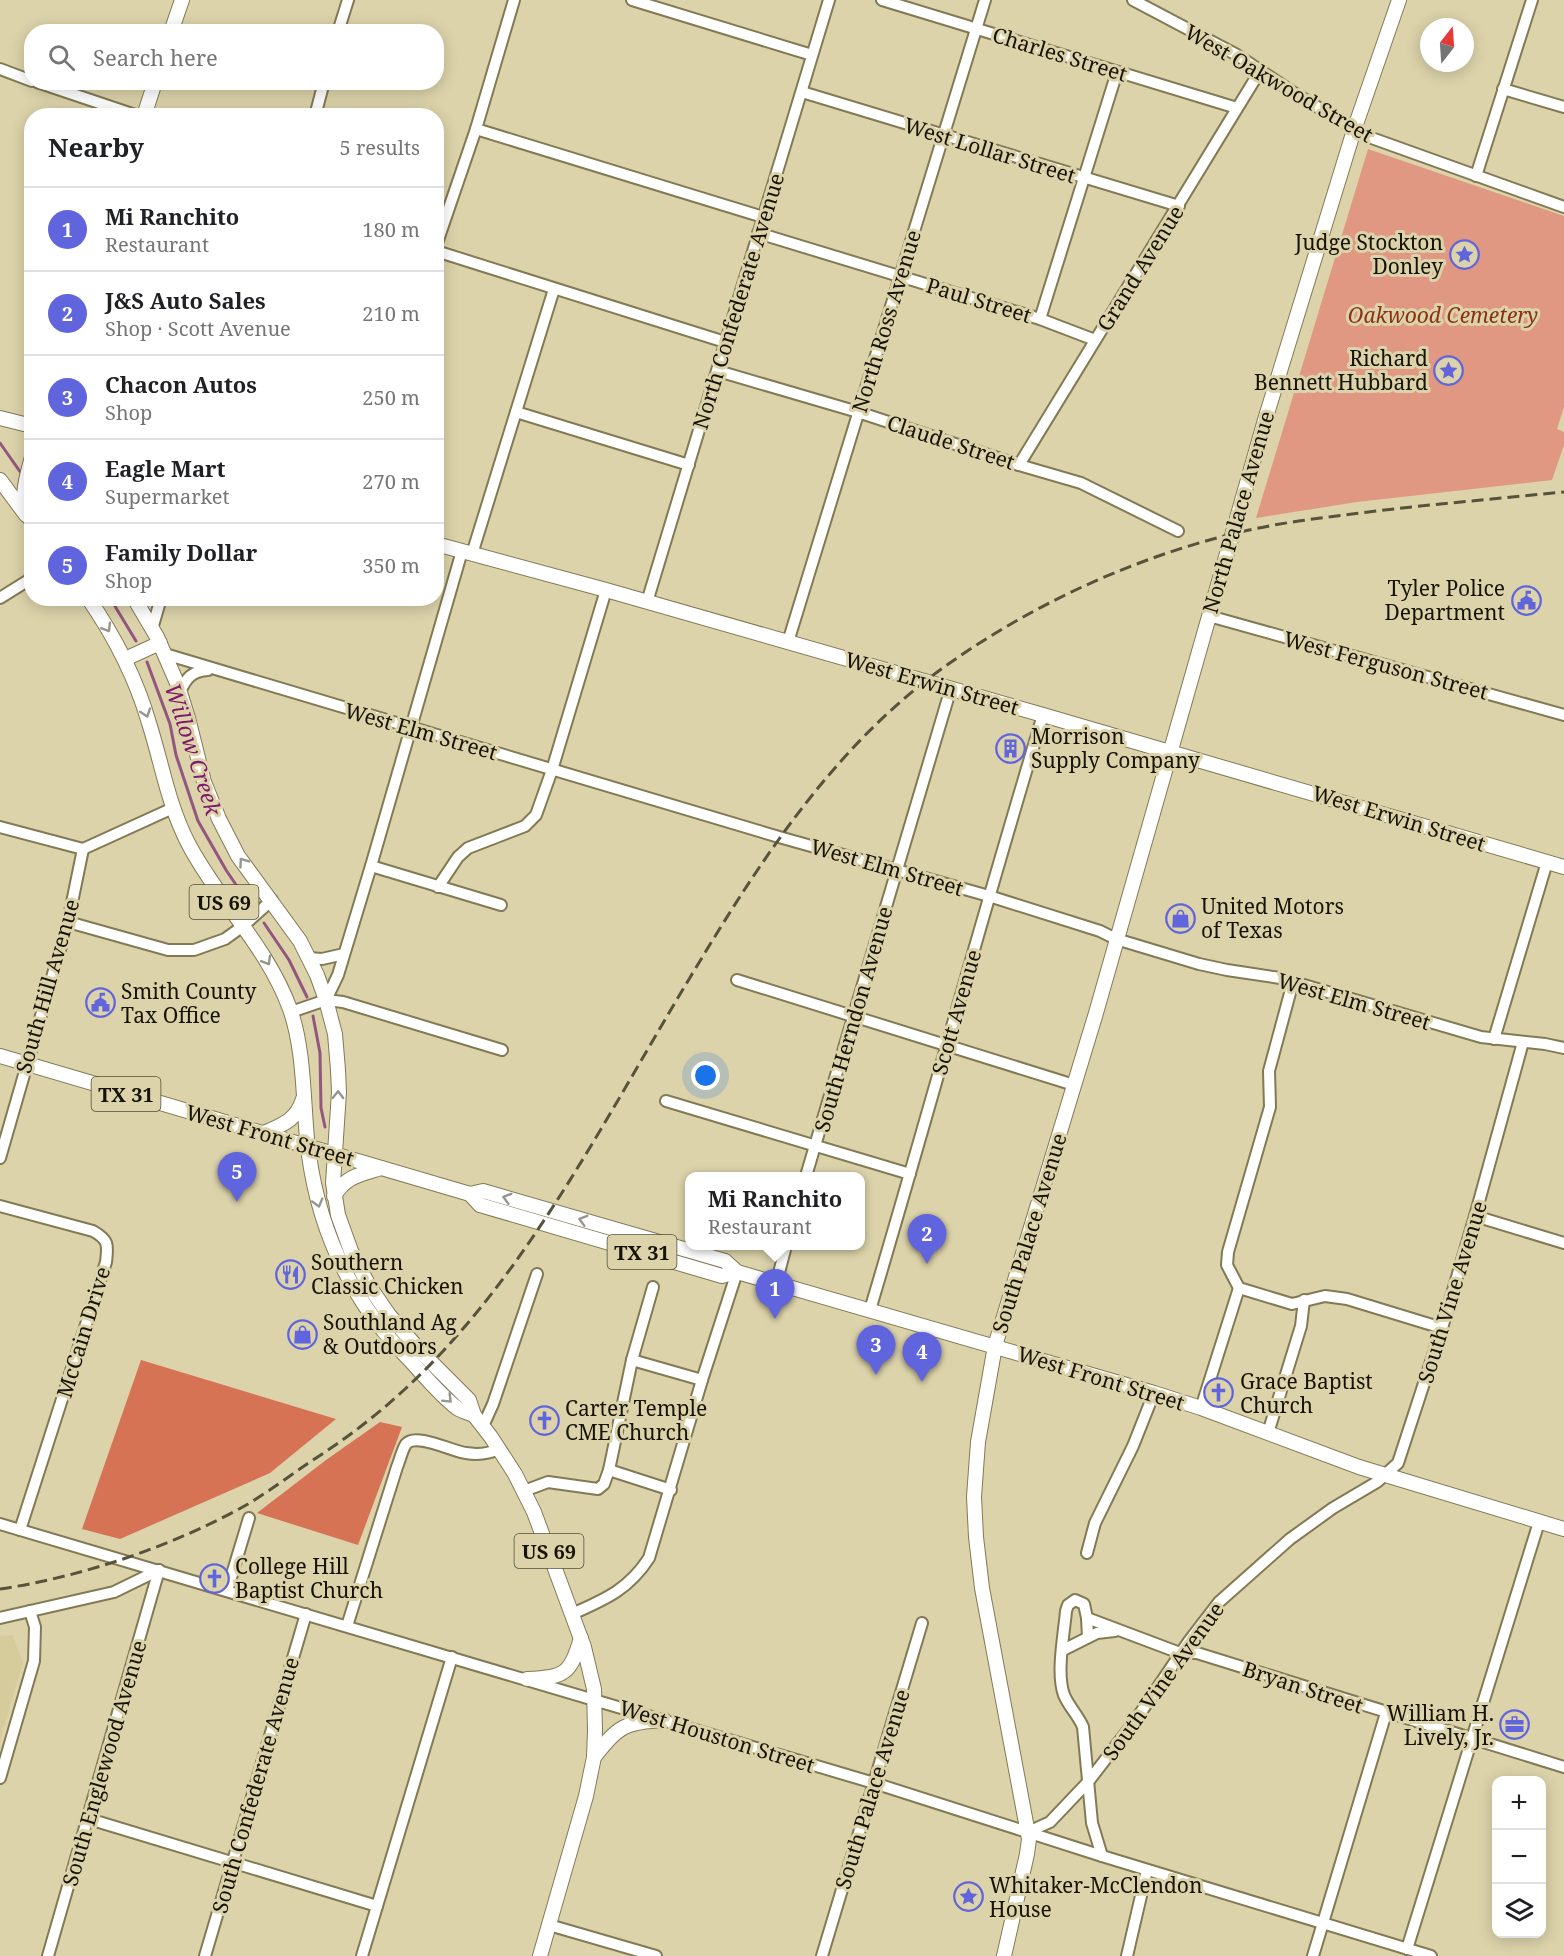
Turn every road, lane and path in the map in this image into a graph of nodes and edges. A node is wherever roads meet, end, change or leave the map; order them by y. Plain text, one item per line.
1 (182, 0) edge
2 (348, 0) edge
3 (514, 0) edge
4 (632, 0) edge
5 (829, 0) edge
6 (882, 0) edge
7 (985, 0) edge
8 (1132, 0) edge
9 (1399, 0) edge
10 (1532, 0) edge
11 (174, 24) edge
12 (340, 24) edge
13 (976, 28) junction
14 (812, 55) junction
15 (0, 69) edge
16 (1260, 71) junction
17 (1117, 72) junction
18 (24, 78) edge
19 (1503, 89) junction
20 (61, 90) edge
21 (152, 90) edge
22 (322, 90) edge
23 (802, 92) junction
24 (1564, 107) edge
25 (114, 108) edge
26 (147, 108) edge
27 (317, 108) edge
28 (1237, 108) junction
29 (476, 129) junction
30 (1354, 130) junction
31 (944, 136) junction
32 (1476, 176) junction
33 (1083, 178) junction
34 (1179, 206) junction
35 (444, 207) edge
36 (1564, 207) edge
37 (763, 217) junction
38 (758, 233) junction
39 (444, 254) edge
40 (899, 276) junction
41 (554, 289) junction
42 (1040, 320) junction
43 (1095, 340) junction
44 (725, 342) junction
45 (717, 371) junction
46 (516, 412) junction
47 (858, 412) junction
48 (0, 418) edge
49 (24, 424) edge
50 (689, 465) junction
51 (1019, 465) junction
52 (0, 480) edge
53 (24, 490) edge
54 (24, 505) edge
55 (24, 512) edge
56 (1178, 531) dead end
57 (444, 546) edge
58 (467, 553) junction
59 (24, 583) edge
60 (606, 590) junction
61 (0, 598) edge
62 (647, 602) junction
63 (93, 606) edge
64 (139, 606) edge
65 (159, 606) edge
66 (1209, 615) junction
67 (152, 629) junction
68 (788, 642) junction
69 (162, 649) junction
70 (125, 659) junction
71 (213, 669) junction
72 (951, 688) junction
73 (180, 692) junction
74 (1043, 715) junction
75 (1564, 715) edge
76 (410, 728) junction
77 (1170, 751) junction
78 (552, 770) junction
79 (172, 808) junction
80 (0, 827) edge
81 (83, 849) junction
82 (1547, 862) junction
83 (371, 866) junction
84 (1564, 867) edge
85 (897, 871) junction
86 (438, 887) junction
87 (989, 896) junction
88 (272, 900) junction
89 (501, 905) dead end
90 (68, 922) junction
91 (243, 926) junction
92 (1116, 939) junction
93 (344, 954) junction
94 (309, 958) junction
95 (737, 980) dead end
96 (1293, 982) junction
97 (326, 1000) junction
98 (291, 1012) junction
99 (853, 1017) junction
100 (1494, 1039) junction
101 (1523, 1042) junction
102 (946, 1045) junction
103 (1564, 1048) edge
104 (502, 1050) dead end
105 (0, 1056) edge
106 (26, 1064) junction
107 (1074, 1085) junction
108 (303, 1097) junction
109 (666, 1101) dead end
110 (264, 1133) junction
111 (308, 1145) junction
112 (816, 1145) junction
113 (334, 1153) junction
114 (0, 1158) edge
115 (381, 1168) junction
116 (807, 1172) edge
117 (910, 1174) junction
118 (334, 1196) junction
119 (0, 1206) edge
120 (1476, 1216) junction
121 (1564, 1244) edge
122 (785, 1250) edge
123 (737, 1272) junction
124 (537, 1274) dead end
125 (776, 1284) junction
126 (653, 1287) dead end
127 (1239, 1288) junction
128 (1304, 1300) junction
129 (870, 1310) junction
130 (1442, 1328) junction
131 (995, 1346) junction
132 (632, 1360) junction
133 (702, 1380) junction
134 (1154, 1393) junction
135 (1200, 1408) junction
136 (478, 1421) junction
137 (1268, 1433) junction
138 (499, 1449) junction
139 (609, 1470) junction
140 (1387, 1474) junction
141 (670, 1490) junction
142 (524, 1491) junction
143 (249, 1518) dead end
144 (1539, 1522) junction
145 (0, 1524) edge
146 (1564, 1529) edge
147 (20, 1530) junction
148 (1087, 1553) dead end
149 (159, 1570) junction
150 (228, 1591) junction
151 (30, 1611) junction
152 (306, 1614) junction
153 (572, 1614) junction
154 (0, 1618) edge
155 (1087, 1618) junction
156 (922, 1623) dead end
157 (347, 1626) junction
158 (1121, 1631) junction
159 (1088, 1637) junction
160 (581, 1638) junction
161 (1063, 1650) junction
162 (1180, 1653) junction
163 (452, 1657) junction
164 (527, 1679) junction
165 (594, 1699) junction
166 (1386, 1713) junction
167 (664, 1720) junction
168 (1472, 1738) junction
169 (594, 1757) junction
170 (1564, 1767) edge
171 (0, 1778) edge
172 (1088, 1782) junction
173 (874, 1783) junction
174 (88, 1819) junction
175 (1028, 1832) junction
176 (1102, 1856) junction
177 (232, 1862) junction
178 (1147, 1870) junction
179 (376, 1906) junction
180 (1323, 1922) junction
181 (549, 1925) junction
182 (1407, 1949) junction
183 (48, 1956) edge
184 (205, 1956) edge
185 (362, 1956) edge
186 (540, 1956) edge
187 (656, 1956) edge
188 (822, 1956) edge
189 (1004, 1956) edge
190 (1127, 1956) edge
191 (1313, 1956) edge
192 (1431, 1956) edge

1 - 11 main road
2 - 12 street
3 - 29 street
4 - 14 street
5 - 14 street, North Confederate Avenue
6 - 13 street, Charles Street
7 - 13 street, North Ross Avenue
8 - 16 street, West Oakwood Street
9 - 30 main road, North Palace Avenue
10 - 19 street
13 - 17 street, Charles Street
13 - 31 street, North Ross Avenue
14 - 23 street, North Confederate Avenue
15 - 18 street
16 - 28 street, Grand Avenue
16 - 30 street, West Oakwood Street
17 - 28 street, Charles Street
17 - 33 street
19 - 24 street
19 - 32 street
20 - 25 street
21 - 26 main road
22 - 27 street
23 - 31 street, West Lollar Street
23 - 37 street, North Confederate Avenue
28 - 34 street, Grand Avenue
29 - 35 street
29 - 37 street
30 - 32 street, West Oakwood Street
30 - 66 main road, North Palace Avenue
31 - 33 street, West Lollar Street
31 - 40 street, North Ross Avenue
32 - 36 street, West Oakwood Street
33 - 34 street, West Lollar Street
33 - 42 street
34 - 43 street, Grand Avenue
37 - 38 street, North Confederate Avenue
38 - 40 street, Paul Street
38 - 44 street, North Confederate Avenue
39 - 41 street
40 - 42 street, Paul Street
40 - 47 street, North Ross Avenue
41 - 44 street
41 - 46 street
42 - 43 street, Paul Street
43 - 51 street, Grand Avenue
44 - 45 street, North Confederate Avenue
45 - 47 street, Claude Street
45 - 50 street, North Confederate Avenue
46 - 50 street
46 - 58 street
47 - 51 street, Claude Street
47 - 68 street, North Ross Avenue
48 - 49 main road
50 - 62 street, North Confederate Avenue
51 - 56 street, Claude Street
52 - 55 main road
53 - 54 main road
57 - 58 main road, West Erwin Street
58 - 60 main road, West Erwin Street
58 - 76 street
59 - 61 street
60 - 62 main road, West Erwin Street
60 - 78 street
62 - 68 main road, West Erwin Street
63 -> 70 main road, US 69
64 - 67 main road, US 69
65 - 67 street
66 - 75 street, West Ferguson Street
66 - 77 main road, North Palace Avenue
67 - 69 main road, US 69
68 - 72 main road, West Erwin Street
69 - 70 main road
69 - 71 street, West Elm Street
69 - 73 main road, US 69
70 -> 79 main road, US 69
71 - 73 street
71 - 76 street, West Elm Street
72 - 74 main road, West Erwin Street
72 - 85 street, South Herndon Avenue
88 -> 73 main road, US 69
74 - 77 main road, West Erwin Street
74 - 87 street, Scott Avenue
76 - 78 street, West Elm Street
76 - 83 street
77 - 82 main road, West Erwin Street
77 - 92 main road, South Palace Avenue
78 - 85 street, West Elm Street
78 - 86 street
79 - 81 street
79 - 91 main road, US 69
80 - 81 street
81 - 90 street, South Hill Avenue
82 - 84 main road, West Erwin Street
82 - 100 street
83 - 86 street
83 - 93 street
85 - 87 street, West Elm Street
85 - 99 street, South Herndon Avenue
86 - 89 street
87 - 92 street, West Elm Street
87 - 102 street, Scott Avenue
88 - 91 street
88 - 94 main road, US 69
90 - 91 street
90 - 106 street, South Hill Avenue
91 -> 98 main road, US 69
92 - 96 street, West Elm Street
92 - 107 main road, South Palace Avenue
93 - 94 street
93 - 97 street
94 - 97 main road, US 69
95 - 99 street
96 - 100 street, West Elm Street
96 - 127 street
97 - 98 street
97 - 104 street
113 -> 97 main road, US 69
98 - 108 main road, US 69
99 - 102 street
99 - 112 street, South Herndon Avenue
100 - 101 street, West Elm Street
101 - 103 street, West Elm Street
101 - 120 street, South Vine Avenue
102 - 107 street
102 - 117 street, Scott Avenue
105 - 106 main road, West Front Street / TX 31
106 - 110 main road, West Front Street / TX 31
106 - 114 street, South Hill Avenue
107 - 131 main road, South Palace Avenue
108 - 110 main road
108 - 111 main road, US 69
109 - 112 street
110 - 111 main road, West Front Street / TX 31
111 - 113 main road, West Front Street / TX 31
111 -> 136 main road, US 69
112 - 116 street, South Herndon Avenue
112 - 117 street
113 - 115 main road, West Front Street / TX 31
113 - 118 main road, US 69
115 - 118 main road
115 - 123 main road, West Front Street / TX 31
117 - 129 street, Scott Avenue
118 - 136 main road, US 69
119 - 147 street, McCain Drive
120 - 121 street
120 - 130 street, South Vine Avenue
122 - 125 street
123 - 125 main road, West Front Street / TX 31
123 - 133 street
124 - 136 street
125 - 129 main road, West Front Street / TX 31
126 - 132 street
127 - 128 street
127 - 135 street
128 - 130 street
128 - 137 street
129 - 131 main road, West Front Street / TX 31
130 - 140 street, South Vine Avenue
131 - 134 main road, West Front Street / TX 31
131 - 175 main road, South Palace Avenue
132 - 133 street
132 - 139 street
133 - 141 street
134 - 135 main road, West Front Street / TX 31
134 - 148 street
135 - 137 main road, West Front Street / TX 31
136 - 138 main road, US 69
137 - 140 main road, West Front Street / TX 31
138 - 142 main road, US 69
138 - 157 street
139 - 141 street
139 - 142 street
140 - 144 main road, West Front Street / TX 31
140 - 162 street, South Vine Avenue
141 - 153 street
142 - 153 main road, US 69
143 - 150 street
144 - 146 main road, West Front Street / TX 31
144 - 168 street
145 - 147 street, West Houston Street
147 - 149 street, West Houston Street
149 - 150 street, West Houston Street
149 - 151 street
149 - 174 street, South Englewood Avenue
150 - 152 street, West Houston Street
151 - 154 street
151 - 171 street
152 - 157 street, West Houston Street
152 - 177 street, South Confederate Avenue
153 - 160 main road, US 69
155 - 158 street, Bryan Street
155 - 159 street
155 - 161 street
156 - 173 street, South Palace Avenue
157 - 163 street, West Houston Street
158 - 159 street
158 - 162 street, Bryan Street
159 - 161 street
160 - 164 main road
160 - 165 main road, US 69
161 - 172 street
162 - 166 street, Bryan Street
162 - 172 street, South Vine Avenue
163 - 164 street, West Houston Street
163 - 179 street
164 - 165 street, West Houston Street
165 - 167 street, West Houston Street
165 - 169 main road, US 69
166 - 168 street, Bryan Street
166 - 180 street
167 - 169 main road
167 - 173 street, West Houston Street
168 - 170 street, Bryan Street
168 - 182 street
169 - 181 main road, US 69
172 - 175 street, South Vine Avenue
172 - 176 street
173 - 175 street, West Houston Street
173 - 188 street, South Palace Avenue
174 - 177 street
174 - 183 street, South Englewood Avenue
175 - 176 street, West Houston Street
175 - 189 main road
176 - 178 street, West Houston Street
177 - 179 street
177 - 184 street, South Confederate Avenue
178 - 180 street, West Houston Street
178 - 190 street
179 - 185 street
180 - 182 street, West Houston Street
180 - 191 street
181 - 186 main road, US 69
181 - 187 street
182 - 192 street, West Houston Street

